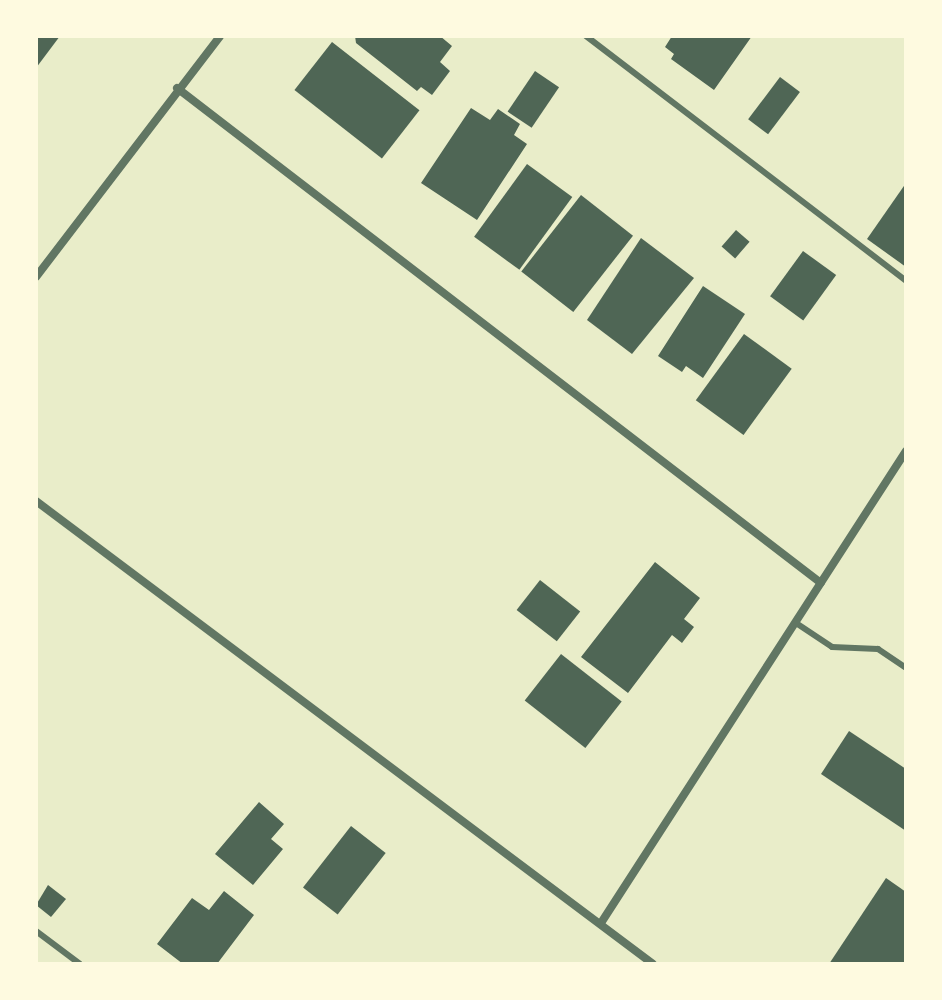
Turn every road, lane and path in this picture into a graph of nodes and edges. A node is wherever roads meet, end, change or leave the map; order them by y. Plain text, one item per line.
1 (220, 36) edge
2 (586, 36) edge
3 (177, 88) junction
4 (36, 277) edge
5 (906, 281) edge
6 (906, 451) edge
7 (36, 501) edge
8 (821, 583) junction
9 (796, 623) junction
10 (906, 668) edge
11 (601, 923) junction
12 (36, 931) edge
13 (80, 964) edge
14 (653, 964) edge

1 - 3 street
2 - 5 lane
3 - 4 street
3 - 8 street
6 - 8 street
7 - 11 street
8 - 9 street
9 - 10 lane
9 - 11 street
11 - 14 street
12 - 13 lane

